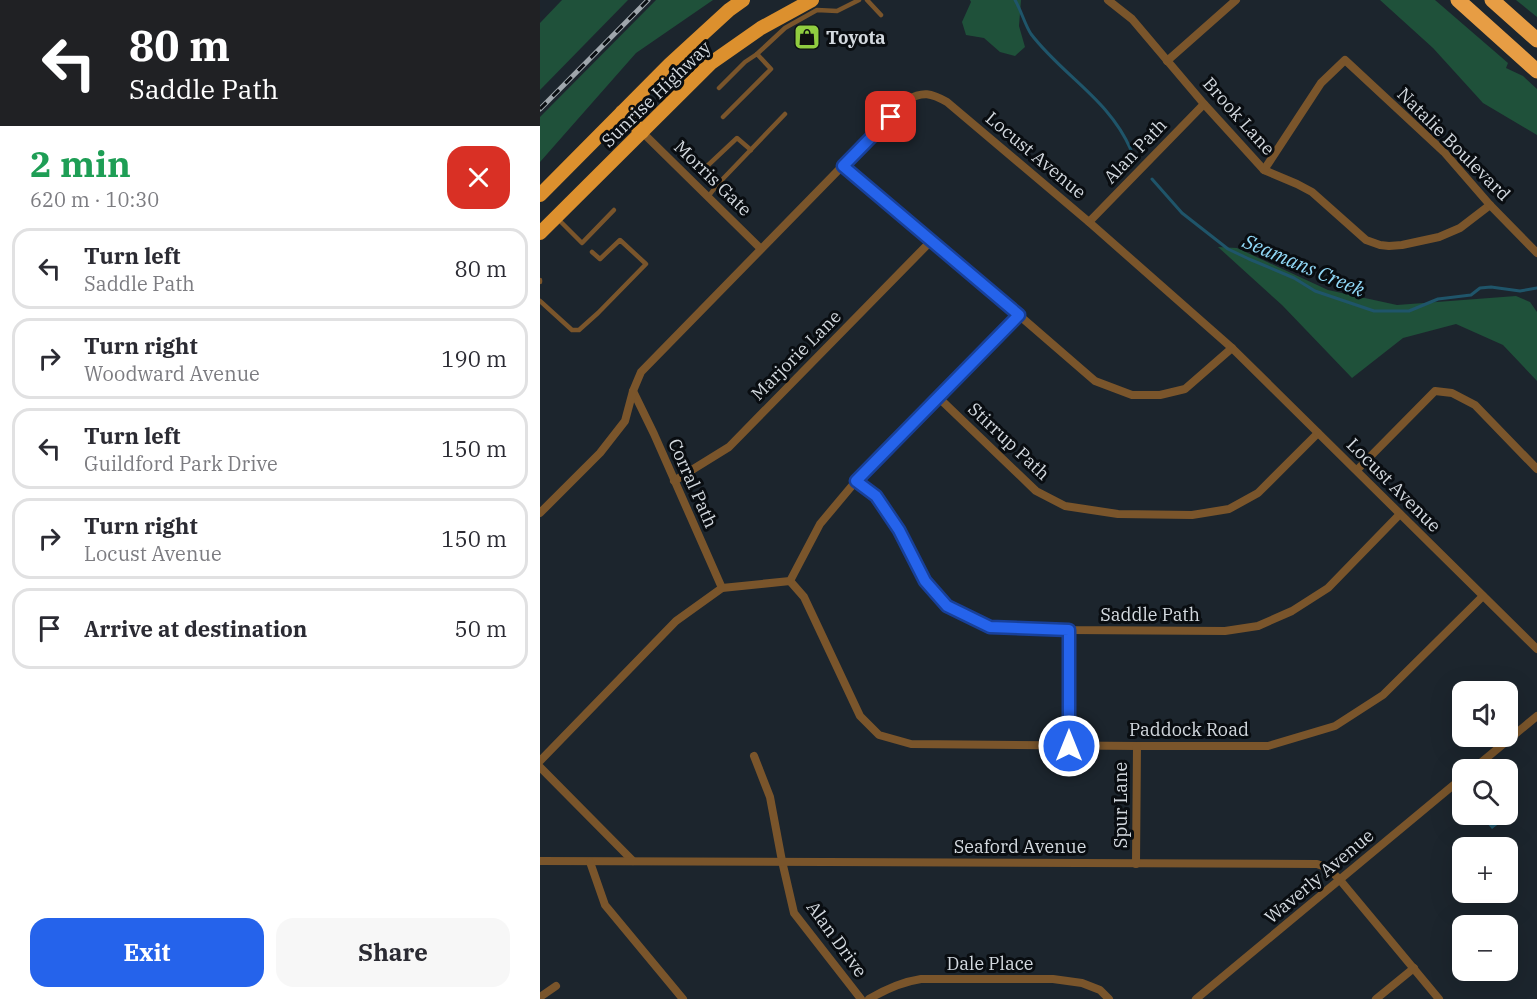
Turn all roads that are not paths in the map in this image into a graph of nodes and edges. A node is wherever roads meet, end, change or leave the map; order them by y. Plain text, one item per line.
1 (743, 0) edge
2 (859, 0) edge
3 (867, 0) edge
4 (1108, 0) edge
5 (1236, 0) edge
6 (1458, 0) edge
7 (1492, 0) edge
8 (812, 5) edge
9 (881, 15) dead end
10 (790, 19) junction
11 (1537, 40) edge
12 (758, 54) junction
13 (1167, 61) junction
14 (1537, 71) edge
15 (719, 88) dead end
16 (1204, 104) junction
17 (622, 112) junction
18 (785, 114) dead end
19 (723, 117) dead end
20 (642, 132) junction
21 (751, 150) junction
22 (843, 166) junction
23 (704, 169) dead end
24 (1264, 170) junction
25 (540, 195) edge
26 (708, 197) junction
27 (1490, 205) junction
28 (614, 210) dead end
29 (556, 217) junction
30 (1089, 222) junction
31 (540, 233) edge
32 (932, 240) junction
33 (761, 249) junction
34 (592, 252) dead end
35 (1537, 253) edge
36 (540, 301) edge
37 (1019, 315) junction
38 (1232, 348) junction
39 (633, 392) junction
40 (939, 398) junction
41 (1318, 433) junction
42 (1537, 469) edge
43 (1357, 470) junction
44 (674, 480) junction
45 (856, 481) junction
46 (540, 513) edge
47 (1400, 514) junction
48 (790, 581) junction
49 (722, 588) junction
50 (1483, 596) junction
51 (1069, 630) junction
52 (1537, 649) edge
53 (1537, 716) edge
54 (1069, 746) junction
55 (1137, 747) junction
56 (753, 756) dead end
57 (1485, 759) edge
58 (540, 760) edge
59 (540, 767) edge
60 (1452, 786) edge
61 (540, 861) edge
62 (633, 861) junction
63 (782, 861) junction
64 (590, 862) junction
65 (1136, 864) junction
66 (1340, 880) junction
67 (1414, 968) junction
68 (556, 986) dead end
69 (540, 997) edge
70 (683, 999) edge
71 (861, 999) edge
72 (869, 999) edge
73 (1109, 999) edge
74 (1196, 999) edge
75 (1376, 999) edge
76 (1439, 999) edge

1 - 17 highway, Sunrise Highway
2 - 8 lane
3 - 9 lane
4 - 13 street, Brook Lane
5 - 13 street
6 - 14 highway
7 - 11 highway
8 - 10 highway, Sunrise Highway
10 - 12 lane
10 - 20 highway, Sunrise Highway
12 - 15 lane
12 - 19 lane
13 - 16 street, Brook Lane
16 - 24 street, Brook Lane
16 - 30 street, Alan Path
17 - 20 highway
17 - 25 highway, Sunrise Highway
18 - 21 lane
20 - 26 street, Morris Gate
20 - 29 highway, Sunrise Highway
21 - 23 lane
21 - 26 lane
22 - 30 street, Locust Avenue
22 - 32 street
22 - 33 street, Locust Avenue
24 - 27 street, Brook Lane
24 - 27 street, Natalie Boulevard
26 - 33 street, Morris Gate
27 - 35 street, Natalie Boulevard
28 - 29 lane
29 - 31 highway, Sunrise Highway
30 - 38 street, Locust Avenue
32 - 37 street
32 - 44 street, Marjorie Lane
33 - 39 street, Locust Avenue
34 - 36 lane
37 - 38 street
37 - 40 street
38 - 41 street, Locust Avenue
39 - 44 street, Corral Path
39 - 46 street, Locust Avenue
40 - 41 street, Stirrup Path
40 - 45 street
41 - 43 street, Locust Avenue
42 - 43 street
43 - 47 street, Locust Avenue
44 - 49 street, Corral Path
45 - 48 street
45 - 51 street, Saddle Path
47 - 50 street, Locust Avenue
47 - 51 street, Saddle Path
48 - 49 street
48 - 54 street, Paddock Road
49 - 58 street
50 - 52 street, Locust Avenue
50 - 55 street, Paddock Road
51 - 54 street
53 - 57 street
54 - 55 street, Paddock Road
55 - 65 street, Spur Lane
56 - 63 street, Alan Drive
59 - 62 street
60 - 66 street, Waverly Avenue
61 - 64 street, Seaford Avenue
62 - 63 street, Seaford Avenue
62 - 64 street, Seaford Avenue
63 - 65 street, Seaford Avenue
63 - 71 street, Alan Drive
64 - 70 street
65 - 66 street, Seaford Avenue
66 - 67 street, Seaford Avenue
66 - 74 street, Waverly Avenue
67 - 75 street
67 - 76 street, Seaford Avenue
68 - 69 street
72 - 73 street, Dale Place

